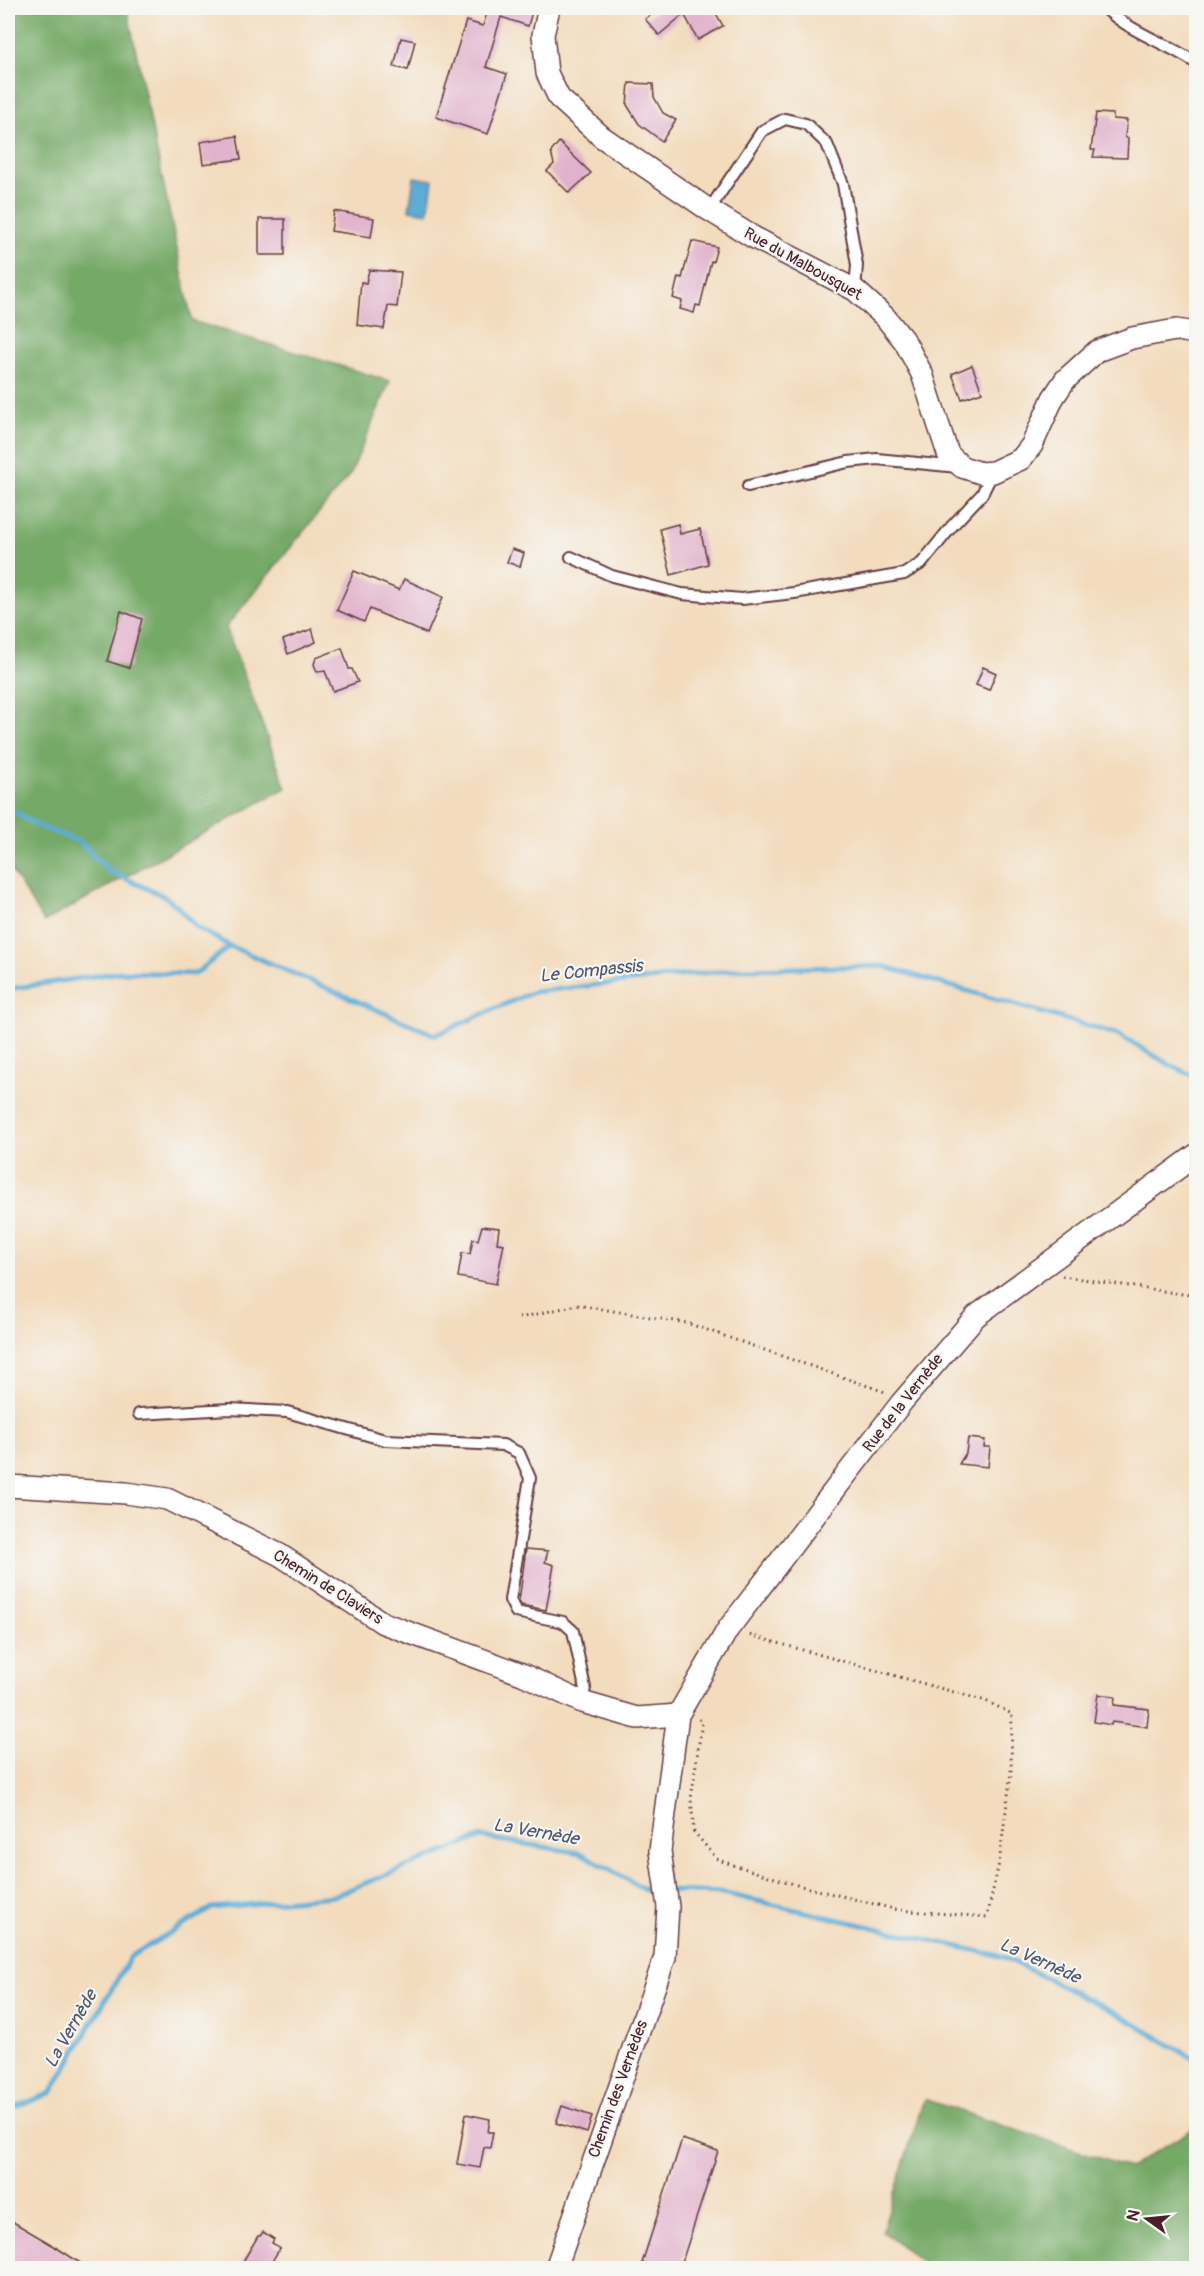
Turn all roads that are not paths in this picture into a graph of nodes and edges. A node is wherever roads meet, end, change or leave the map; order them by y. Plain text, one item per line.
1 (549, 8) edge
2 (1105, 8) edge
3 (1197, 63) edge
4 (709, 210) junction
5 (855, 290) junction
6 (1197, 333) edge
7 (962, 467) junction
8 (993, 472) junction
9 (748, 486) dead end
10 (571, 557) dead end
11 (1197, 1155) edge
12 (139, 1414) dead end
13 (8, 1486) edge
14 (582, 1702) junction
15 (678, 1715) junction
16 (556, 2268) edge

1 - 4 street, Rue du Malbousquet
2 - 3 lane
4 - 5 street, Rue du Malbousquet
4 - 5 lane
5 - 7 street, Rue du Malbousquet
6 - 8 street
7 - 8 street
7 - 9 lane
8 - 10 lane
11 - 15 street, Rue de la Vernède
12 - 14 lane
13 - 14 street, Chemin de Claviers
14 - 15 street, Chemin de Claviers
15 - 16 street, Chemin des Vernèdes

